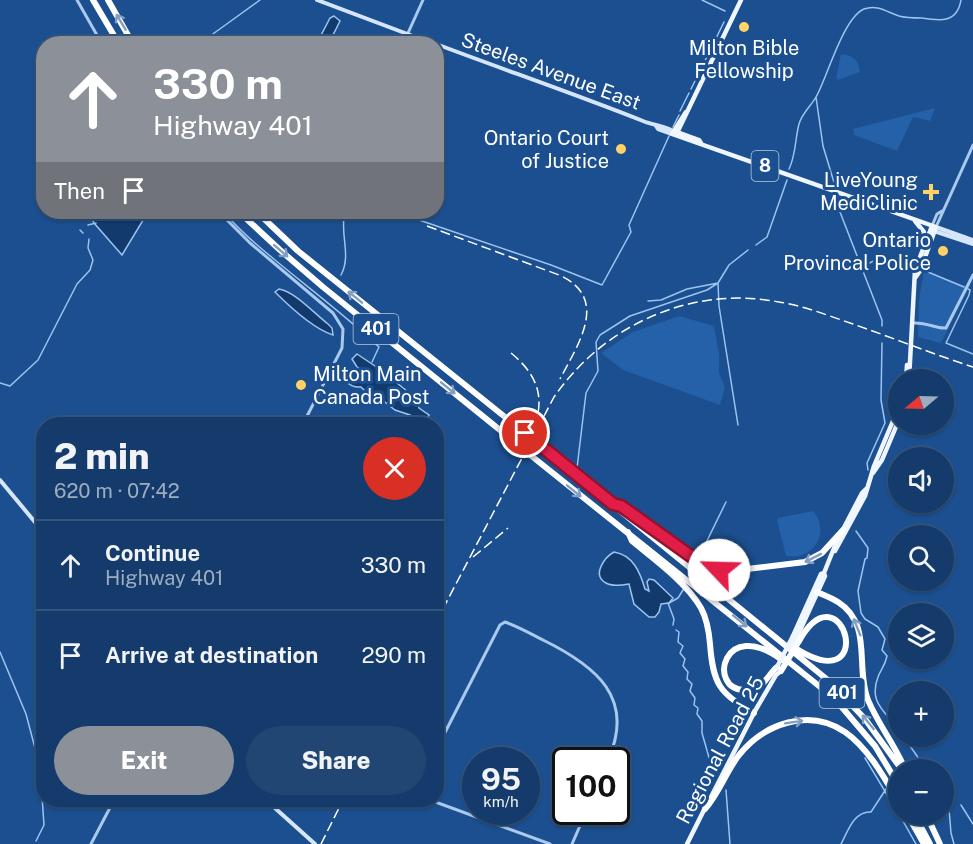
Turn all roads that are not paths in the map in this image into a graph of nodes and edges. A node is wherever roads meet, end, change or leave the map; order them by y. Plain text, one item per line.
1 (77, 0) edge
2 (93, 0) edge
3 (108, 0) edge
4 (317, 0) edge
5 (423, 0) edge
6 (741, 0) edge
7 (408, 33) junction
8 (97, 36) edge
9 (114, 36) edge
10 (128, 36) edge
11 (415, 36) edge
12 (444, 47) edge
13 (675, 133) junction
14 (973, 145) edge
15 (226, 219) edge
16 (247, 219) edge
17 (264, 219) edge
18 (915, 222) junction
19 (933, 228) junction
20 (973, 242) edge
21 (922, 247) junction
22 (973, 275) edge
23 (915, 278) junction
24 (911, 323) junction
25 (908, 369) edge
26 (307, 417) edge
27 (888, 435) edge
28 (893, 435) edge
29 (873, 474) junction
30 (0, 480) edge
31 (866, 489) junction
32 (613, 504) junction
33 (36, 523) edge
34 (843, 530) junction
35 (628, 532) junction
36 (832, 556) junction
37 (824, 573) junction
38 (818, 592) junction
39 (768, 630) junction
40 (796, 638) junction
41 (778, 671) junction
42 (806, 674) junction
43 (754, 713) junction
44 (444, 734) edge
45 (614, 747) edge
46 (895, 759) edge
47 (898, 759) edge
48 (888, 765) edge
49 (888, 785) edge
50 (444, 805) edge
51 (110, 807) edge
52 (273, 807) edge
53 (705, 809) junction
54 (580, 825) edge
55 (913, 825) edge
56 (920, 825) edge
57 (931, 825) edge
58 (91, 844) edge
59 (315, 844) edge
60 (550, 844) edge
61 (572, 844) edge
62 (687, 844) edge
63 (924, 844) edge
64 (930, 844) edge
65 (940, 844) edge

1 - 8 street
2 - 9 highway
10 -> 3 highway
4 - 7 main road, Steeles Avenue East / 8
5 - 7 street
6 - 13 main road
7 - 11 main road, Steeles Avenue East / 8
12 - 13 main road, Steeles Avenue East / 8
13 - 18 main road, Steeles Avenue East / 8
14 - 19 street
15 - 26 street
16 -> 35 highway, 401, bridge
32 -> 17 highway, 401, bridge
18 - 19 main road, Steeles Avenue East / 8
18 - 21 main road
19 - 20 main road, Steeles Avenue East / 8
19 - 21 main road
19 - 23 main road
21 - 23 main road
22 - 24 street
23 - 24 main road
24 - 25 main road
27 - 29 main road
28 - 29 main road
29 - 31 main road
30 - 33 main road
31 - 34 main road
31 - 36 main road
34 -> 32 highway
32 - 39 highway, 401
34 - 36 main road
35 -> 42 highway, 401
35 - 43 highway
36 - 37 main road
37 - 38 main road
37 - 40 main road
38 - 40 main road
47 -> 38 highway
39 - 40 highway
46 -> 39 highway, 401
40 - 41 highway, bridge
41 - 42 highway
41 - 43 main road, Regional Road 25
42 - 48 highway, 401
43 - 53 main road, Regional Road 25
44 - 45 street
53 -> 49 highway
50 - 60 street
51 - 58 street
52 - 59 main road
53 - 62 main road, Regional Road 25
54 - 61 street
55 - 63 highway
56 - 64 highway
57 - 65 highway

